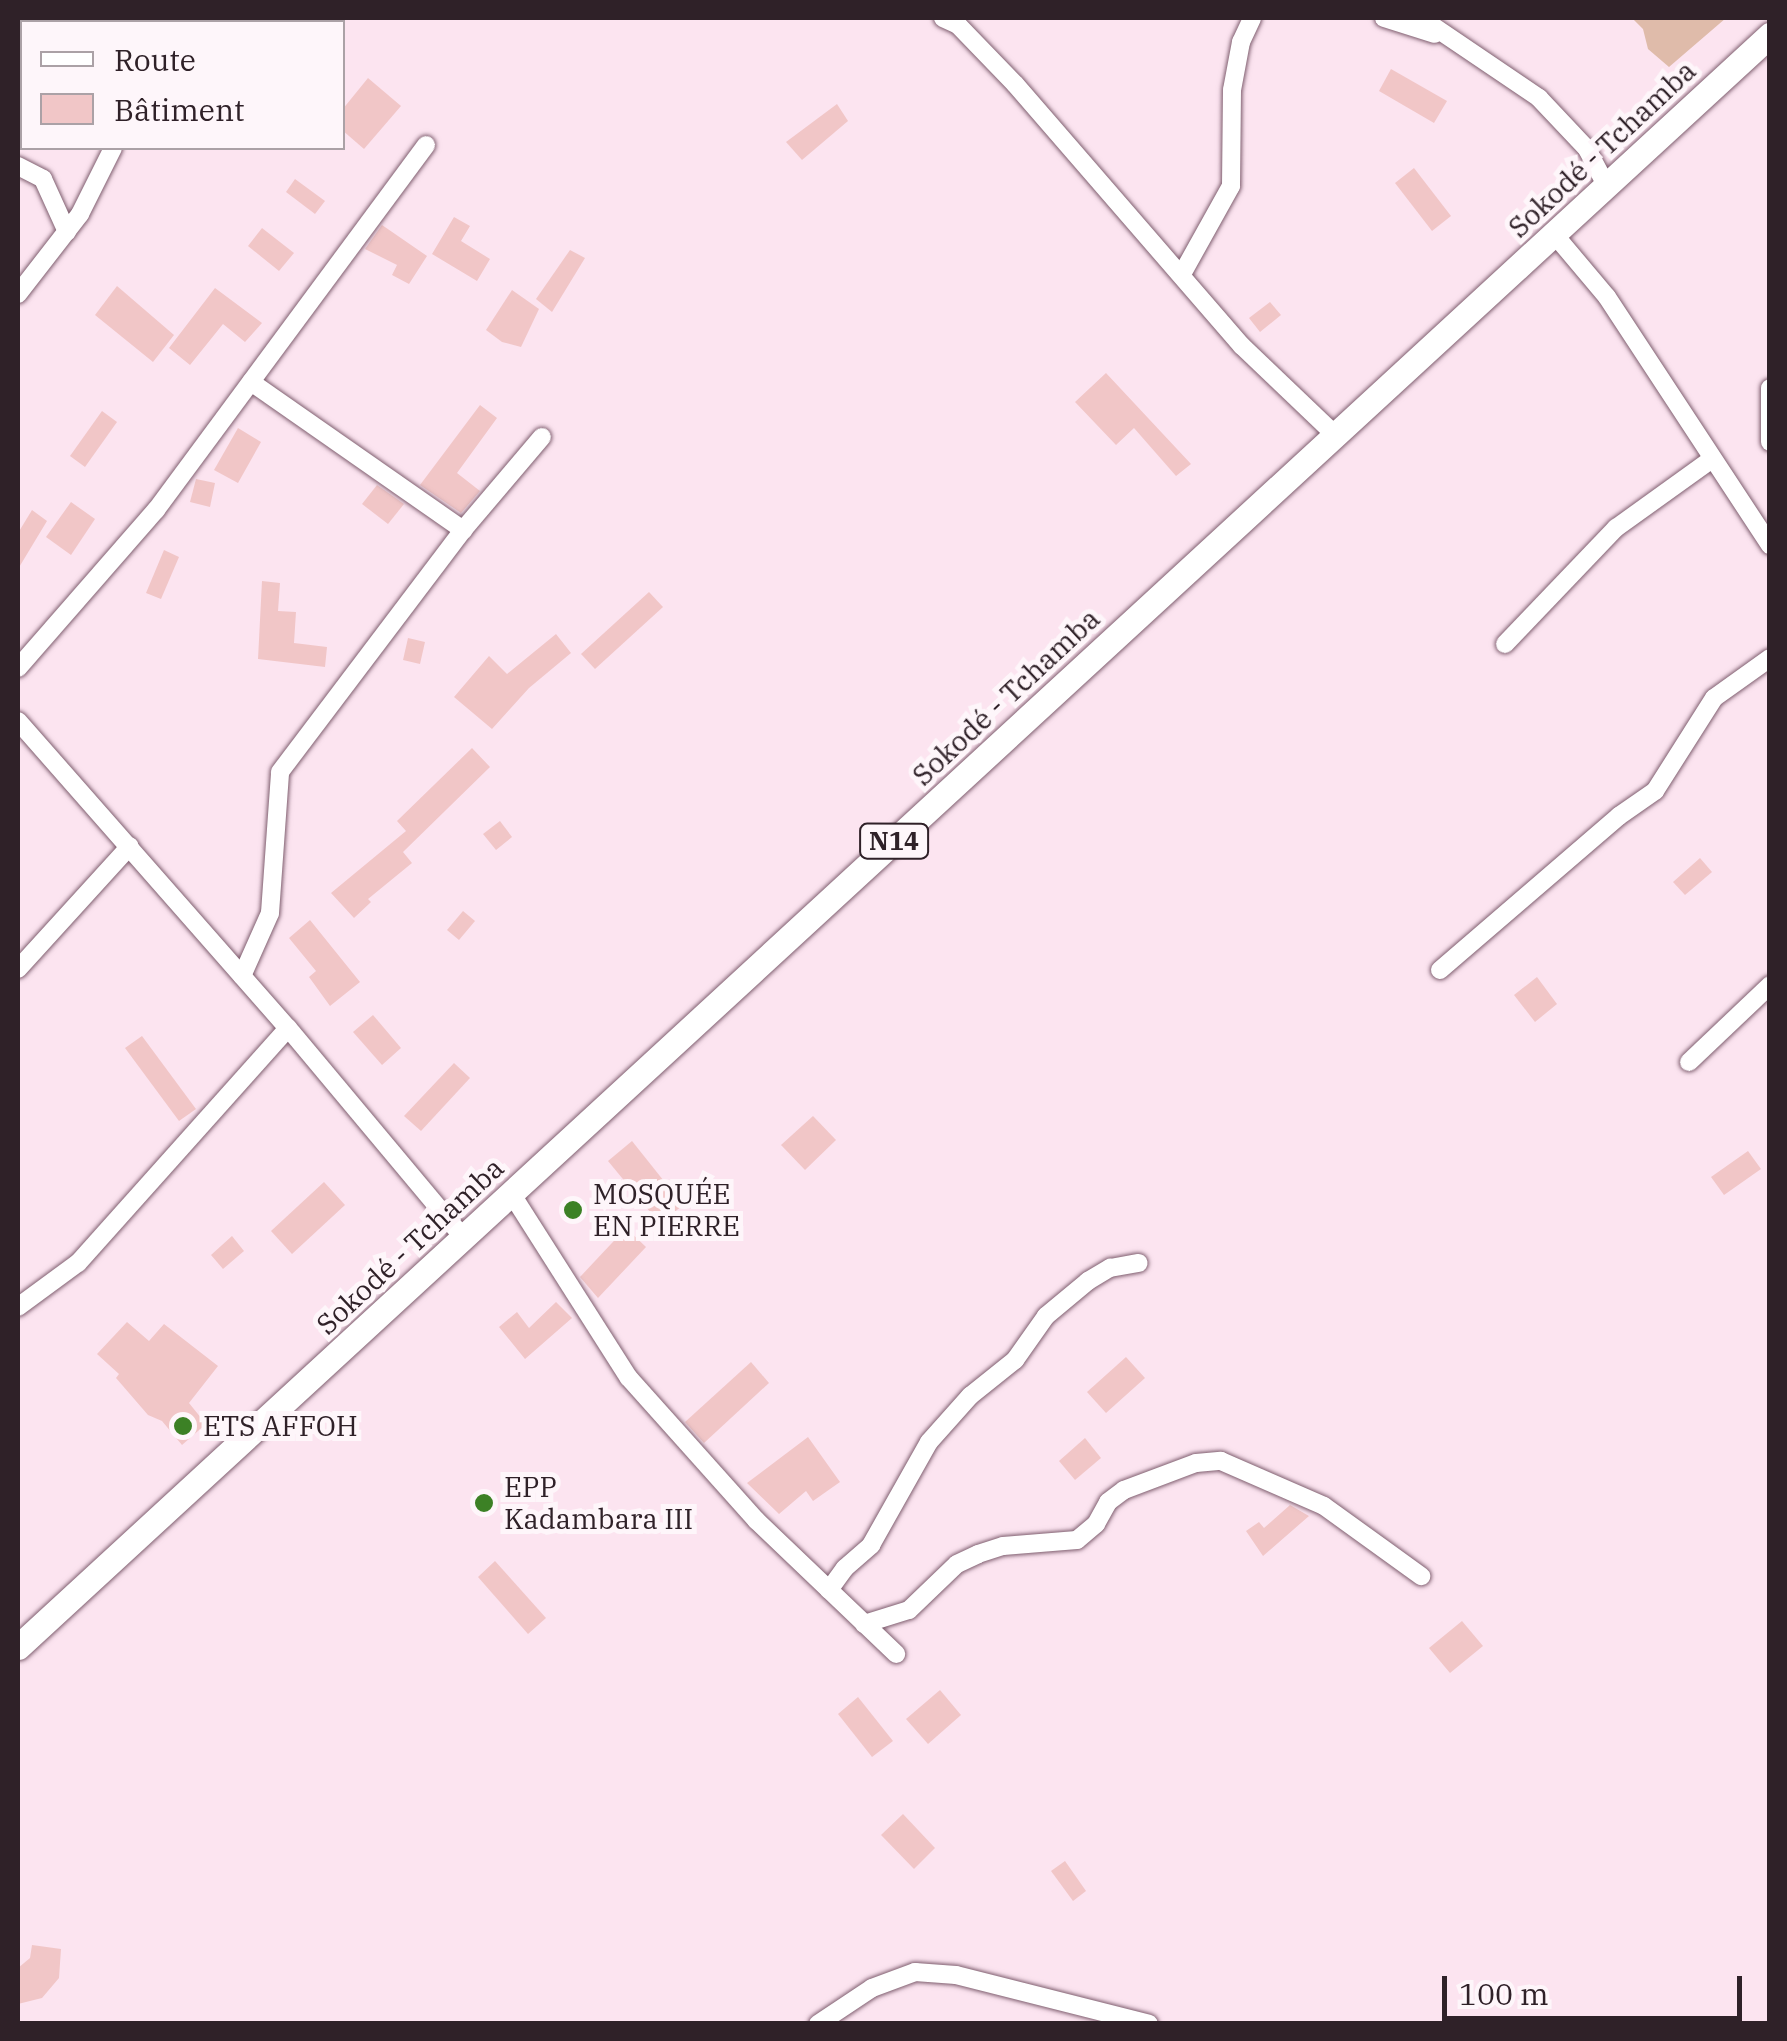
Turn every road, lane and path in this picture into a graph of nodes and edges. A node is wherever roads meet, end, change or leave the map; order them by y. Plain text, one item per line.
1 (943, 18) edge
2 (1252, 18) edge
3 (1384, 18) edge
4 (1421, 18) edge
5 (1441, 35) junction
6 (1770, 35) edge
7 (426, 146) dead end
8 (112, 150) edge
9 (18, 166) edge
10 (1606, 185) junction
11 (66, 232) junction
12 (1554, 234) junction
13 (1182, 274) junction
14 (18, 294) edge
15 (250, 382) junction
16 (1770, 388) edge
17 (1335, 434) junction
18 (542, 437) dead end
19 (1770, 442) edge
20 (1712, 459) junction
21 (463, 530) junction
22 (1770, 546) edge
23 (1506, 644) dead end
24 (1770, 658) edge
25 (18, 668) edge
26 (18, 721) edge
27 (130, 846) junction
28 (18, 968) edge
29 (1440, 970) dead end
30 (242, 976) junction
31 (1770, 985) edge
32 (288, 1028) junction
33 (1689, 1062) dead end
34 (511, 1194) junction
35 (463, 1238) junction
36 (1140, 1263) dead end
37 (18, 1307) edge
38 (1421, 1576) dead end
39 (829, 1590) junction
40 (864, 1624) junction
41 (18, 1648) edge
42 (896, 1654) dead end
43 (818, 2024) edge
44 (1149, 2024) edge

1 - 13 street
2 - 13 street
3 - 5 street
4 - 5 street
5 - 10 street
6 - 10 main road, Sokodé - Tchamba / N14
7 - 15 street
8 - 11 street
9 - 11 street
10 - 12 main road, Sokodé - Tchamba / N14
11 - 14 street
12 - 17 main road, Sokodé - Tchamba / N14
12 - 20 street
13 - 17 street
15 - 21 street
15 - 25 street
16 - 19 street
17 - 34 main road, Sokodé - Tchamba / N14
18 - 21 street
20 - 22 street
20 - 23 street
21 - 30 street
24 - 29 street
26 - 27 street
27 - 28 street
27 - 30 street
30 - 32 street
31 - 33 street
32 - 35 street
32 - 37 street
34 - 35 main road, Sokodé - Tchamba / N14
34 - 39 street
35 - 41 main road, Sokodé - Tchamba / N14
36 - 39 street
38 - 40 street
39 - 40 street
40 - 42 street
43 - 44 street

